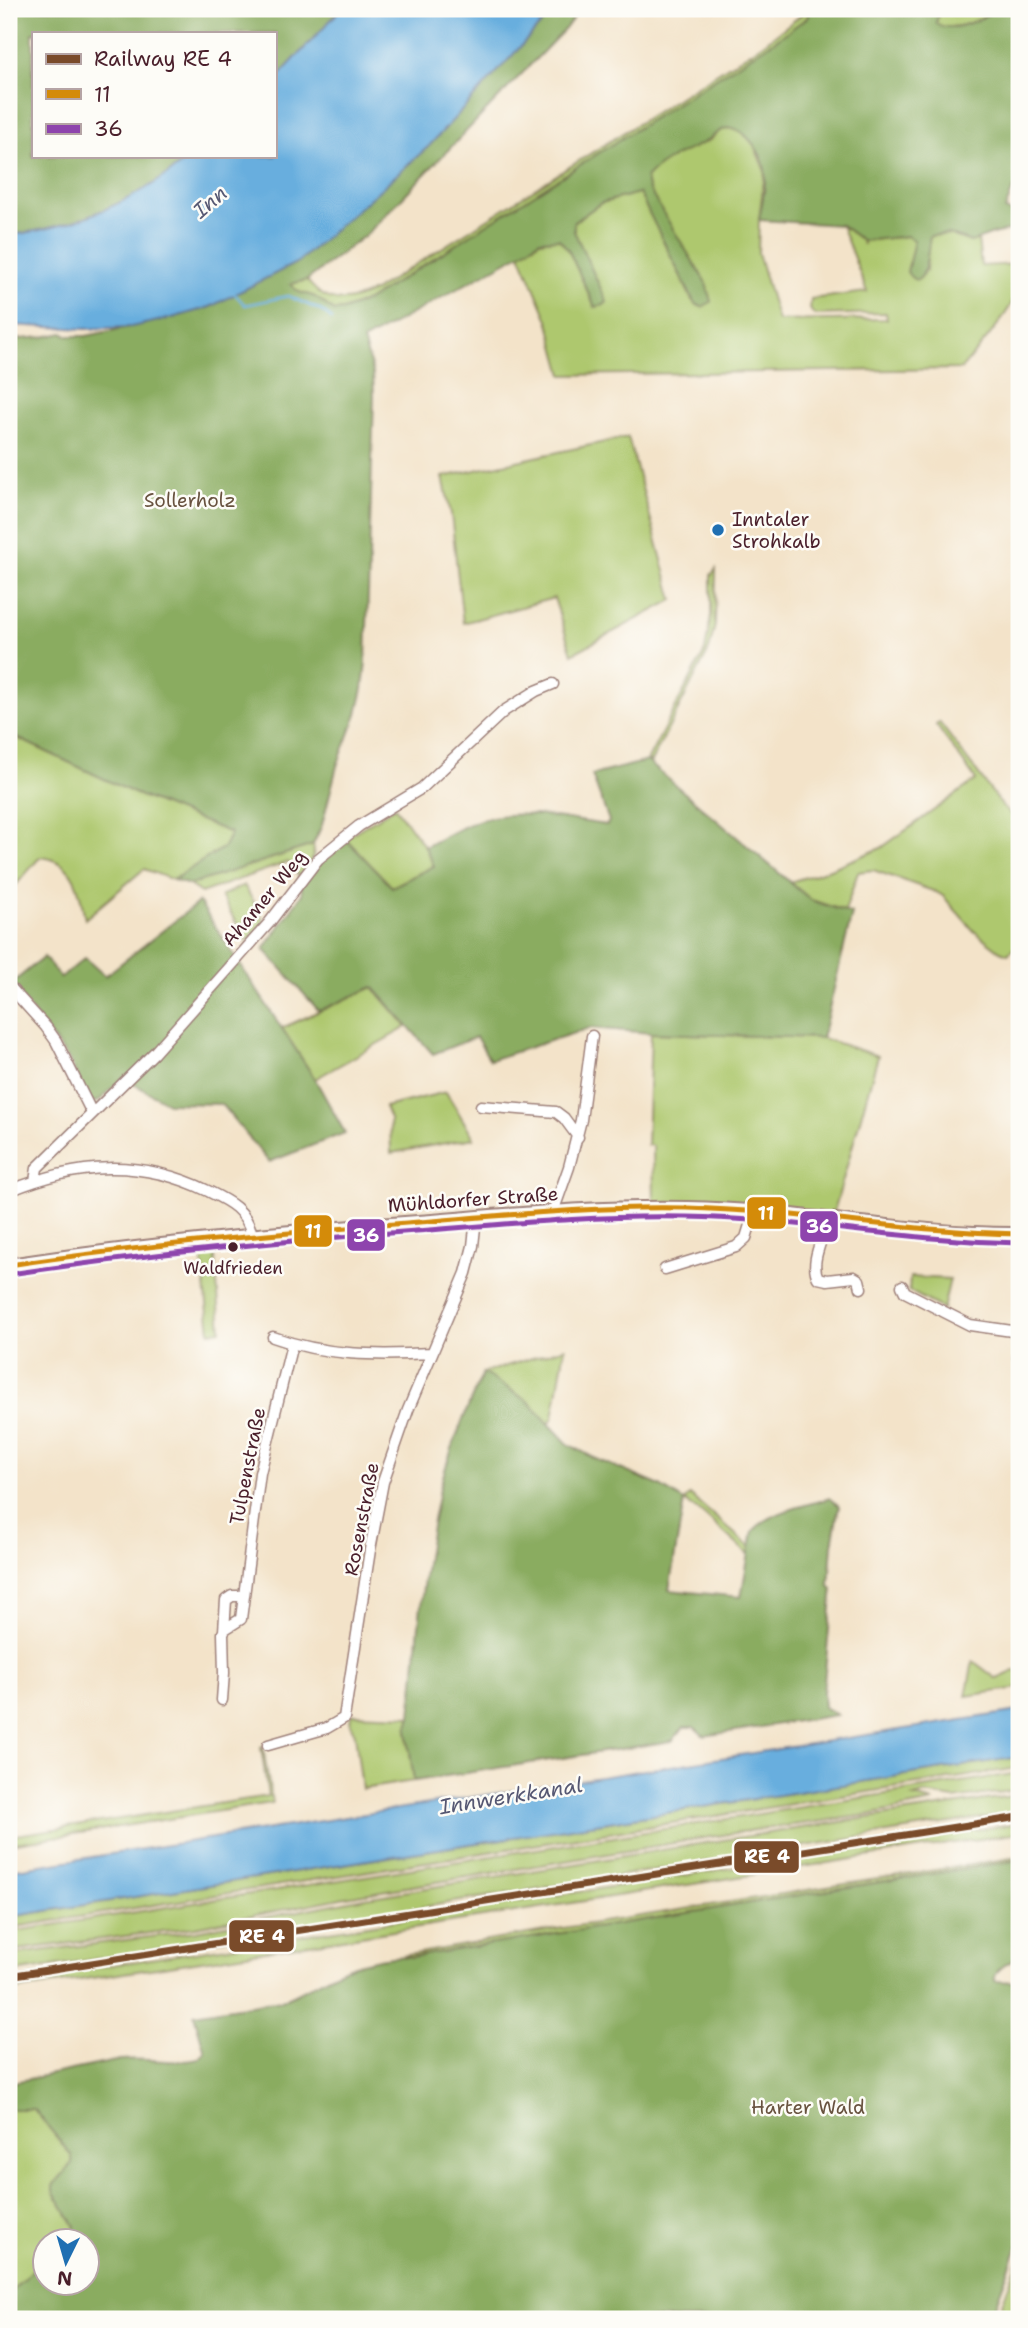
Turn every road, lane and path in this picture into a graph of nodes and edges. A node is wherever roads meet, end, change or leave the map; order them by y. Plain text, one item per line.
1 (553, 684) dead end
2 (9, 986) edge
3 (592, 1036) dead end
4 (481, 1106) dead end
5 (92, 1113) junction
6 (578, 1137) junction
7 (35, 1181) junction
8 (9, 1191) edge
9 (553, 1212) junction
10 (754, 1212) junction
11 (476, 1218) junction
12 (827, 1220) junction
13 (251, 1234) junction
14 (1019, 1234) edge
15 (9, 1265) edge
16 (665, 1269) dead end
17 (902, 1286) dead end
18 (861, 1288) dead end
19 (1019, 1332) edge
20 (273, 1337) dead end
21 (292, 1343) junction
22 (432, 1353) junction
23 (244, 1596) junction
24 (224, 1630) junction
25 (222, 1700) dead end
26 (268, 1745) dead end

1 - 5 street, Ahamer Weg
2 - 5 street
3 - 6 street
4 - 6 street
5 - 7 street, Ahamer Weg
6 - 9 street
7 - 8 street
7 - 13 street
9 - 10 street, Mühldorfer Straße
9 - 11 street, Mühldorfer Straße
10 - 12 street, Mühldorfer Straße
10 - 16 street
11 - 13 street, Mühldorfer Straße
11 - 22 street, Rosenstraße
12 - 14 street, Mühldorfer Straße
12 - 18 street
13 - 15 street, Mühldorfer Straße
17 - 19 street
20 - 21 street
21 - 22 street
21 - 23 street, Tulpenstraße
22 - 26 street, Rosenstraße
23 - 24 street, Tulpenstraße
23 - 24 street
24 - 25 street

